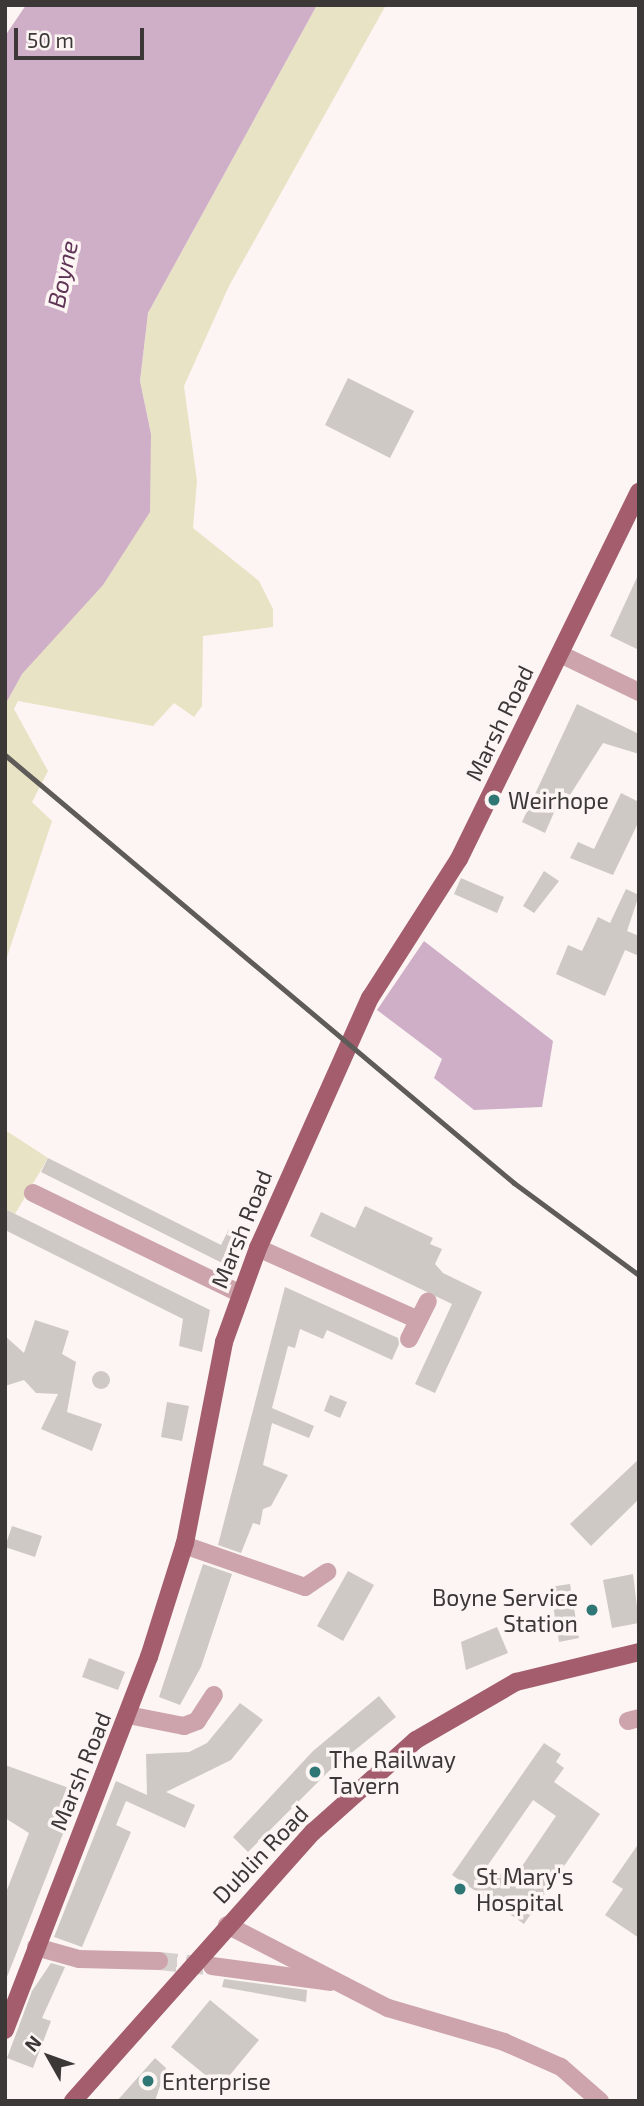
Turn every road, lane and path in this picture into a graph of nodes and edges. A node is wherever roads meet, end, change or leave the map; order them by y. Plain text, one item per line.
1 (639, 492) edge
2 (560, 654) junction
3 (639, 692) edge
4 (33, 1193) dead end
5 (258, 1248) junction
6 (240, 1294) junction
7 (428, 1301) dead end
8 (418, 1320) junction
9 (409, 1339) dead end
10 (184, 1545) junction
11 (327, 1572) dead end
12 (639, 1652) edge
13 (214, 1695) dead end
14 (128, 1715) junction
15 (227, 1925) junction
16 (36, 1947) junction
17 (159, 1961) tunnel mouth
18 (212, 1966) tunnel mouth
19 (342, 1983) junction
20 (5, 2030) edge
21 (73, 2101) edge
22 (600, 2101) edge

1 - 2 main road, Marsh Road
2 - 3 street
2 - 5 main road, Marsh Road
4 - 6 street
5 - 6 main road, Marsh Road
5 - 8 street
6 - 10 main road, Marsh Road
7 - 8 street
8 - 9 street
10 - 11 street
10 - 14 main road, Marsh Road
12 - 15 main road, Dublin Road
13 - 14 street
14 - 16 main road, Marsh Road
15 - 19 street
15 - 21 main road, Dublin Road
16 - 17 street
16 - 20 main road, Marsh Road
18 - 19 street
19 - 22 street

